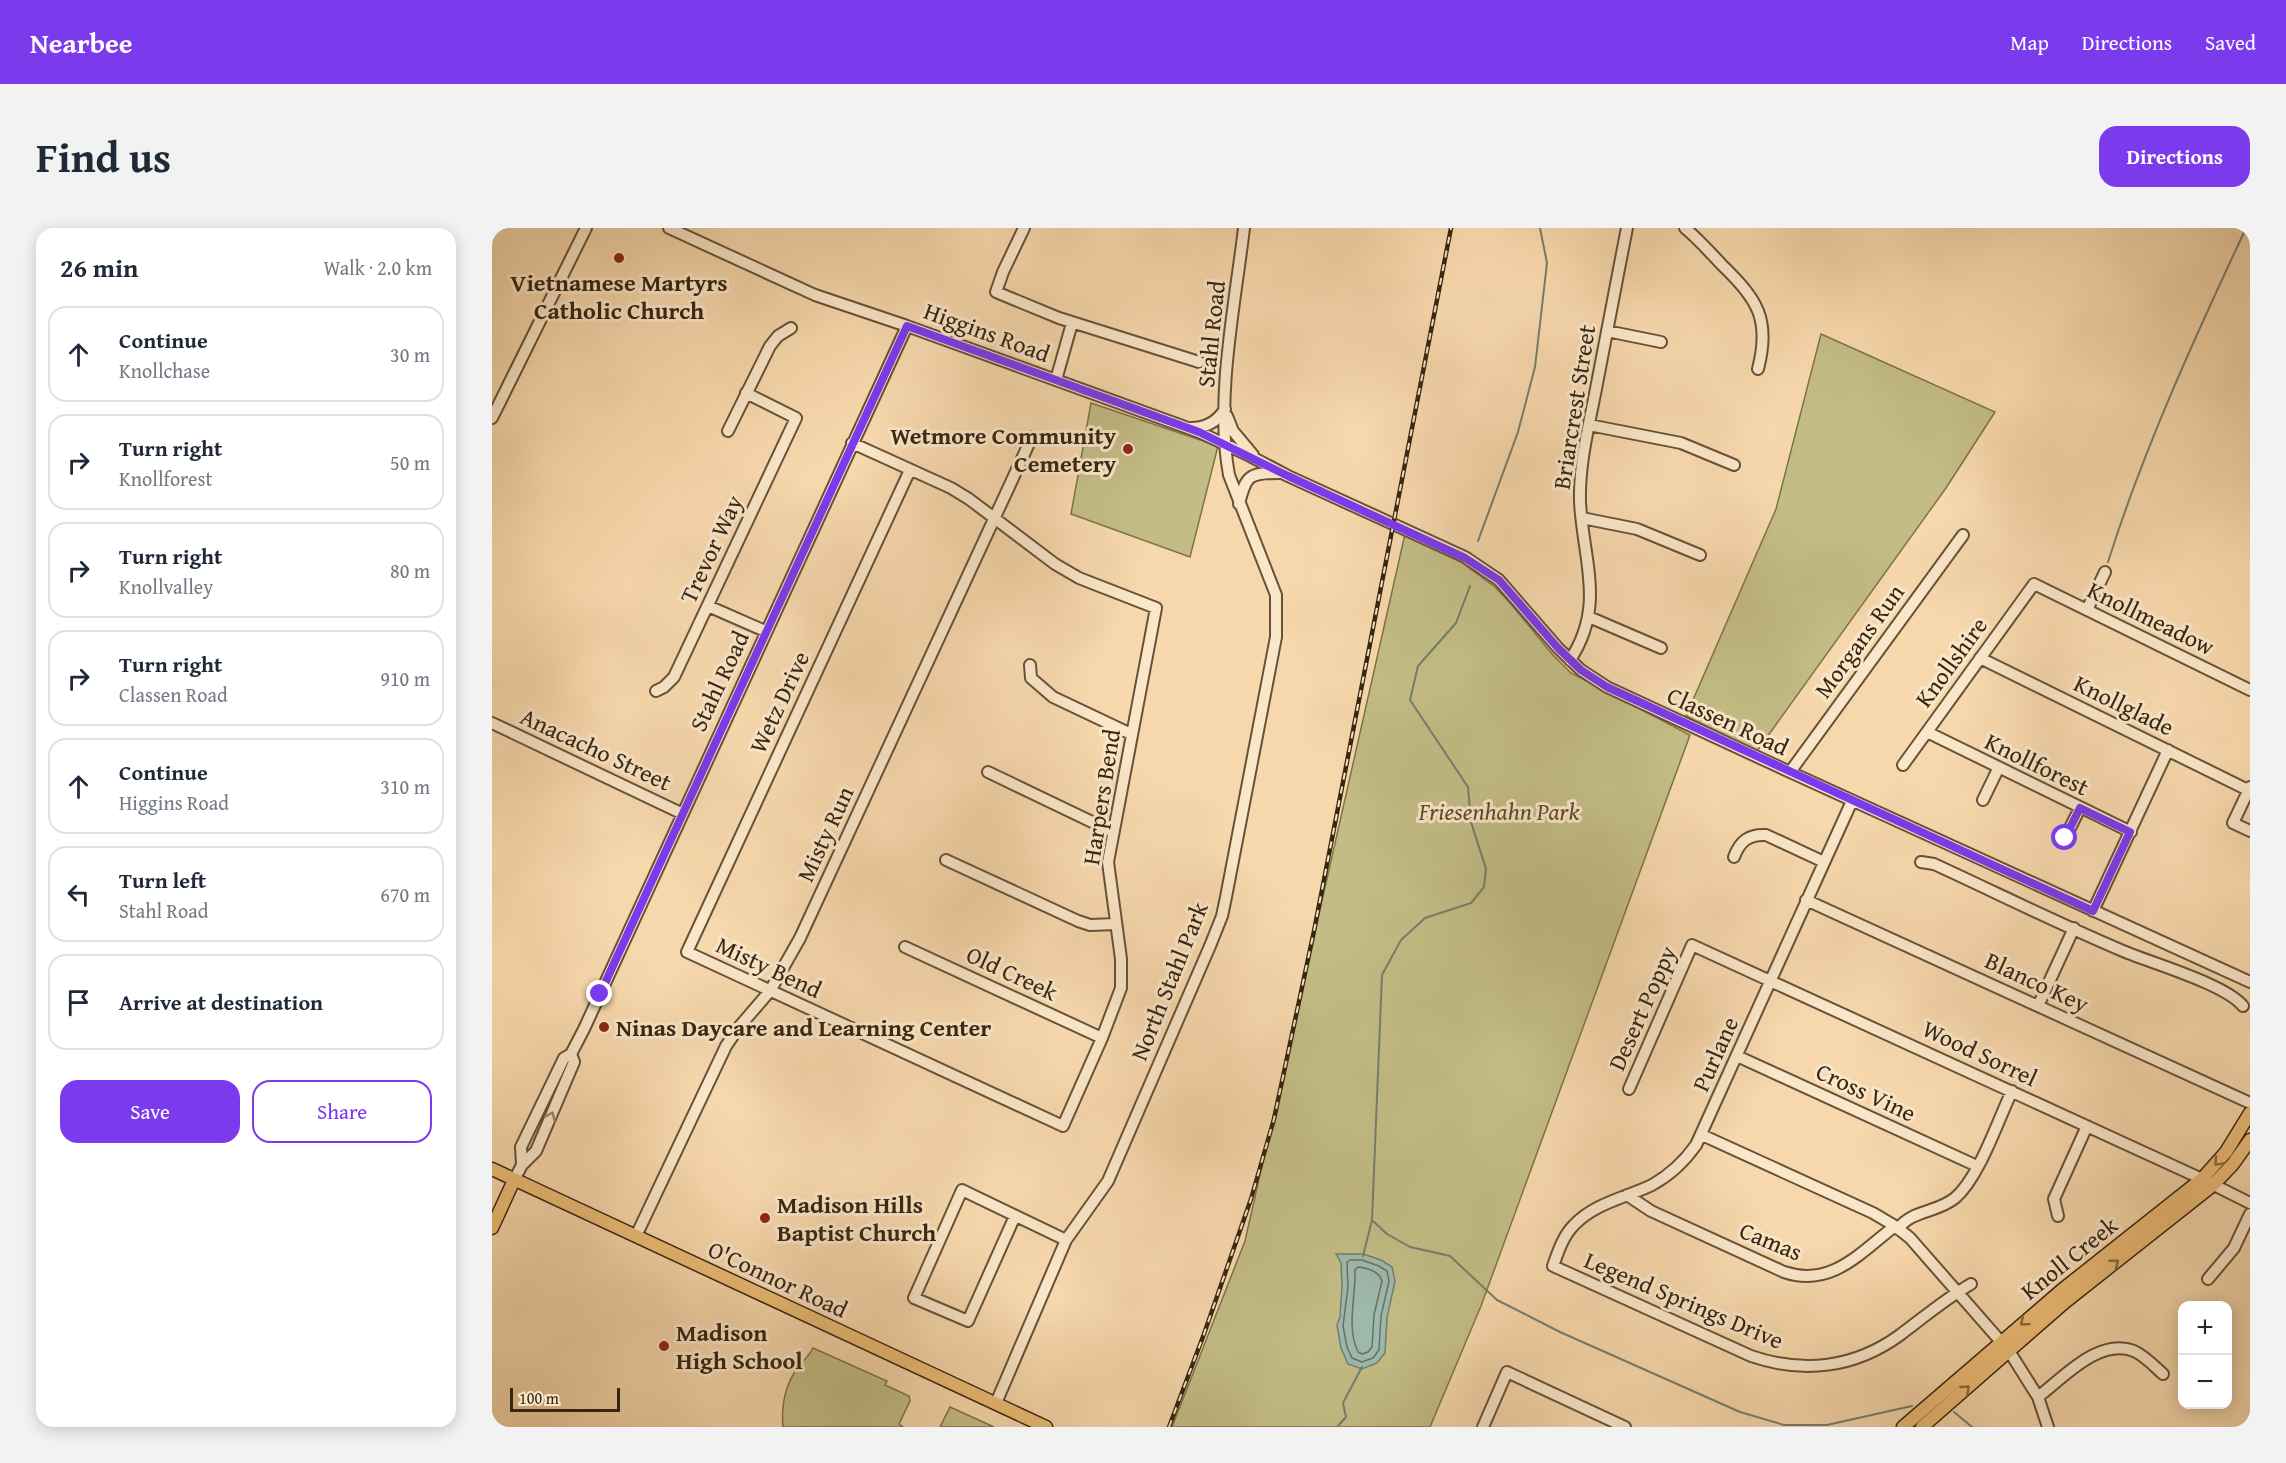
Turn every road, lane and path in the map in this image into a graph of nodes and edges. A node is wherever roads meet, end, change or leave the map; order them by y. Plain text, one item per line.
1 (586, 228) edge
2 (669, 228) edge
3 (1024, 228) edge
4 (1244, 228) edge
5 (1627, 228) edge
6 (1685, 228) edge
7 (1072, 323) junction
8 (907, 326) junction
9 (791, 328) dead end
10 (1607, 332) junction
11 (1661, 342) dead end
12 (1199, 362) dead end
13 (1758, 369) dead end
14 (1056, 380) junction
15 (746, 393) junction
16 (1225, 411) junction
17 (492, 418) edge
18 (1589, 425) junction
19 (1189, 428) junction
20 (728, 431) dead end
21 (1032, 437) dead end
22 (852, 443) junction
23 (1226, 444) junction
24 (1257, 460) junction
25 (1734, 465) dead end
26 (910, 470) junction
27 (1282, 473) junction
28 (1239, 504) junction
29 (994, 518) junction
30 (1582, 518) junction
31 (1963, 535) dead end
32 (1700, 555) dead end
33 (2105, 572) dead end
34 (2034, 584) joint
35 (708, 606) junction
36 (2087, 610) junction
37 (1589, 617) junction
38 (765, 631) junction
39 (1661, 648) dead end
40 (1980, 658) junction
41 (1570, 660) junction
42 (1030, 665) dead end
43 (2250, 690) edge
44 (656, 691) dead end
45 (492, 723) edge
46 (1927, 732) junction
47 (1131, 734) junction
48 (2168, 750) junction
49 (1903, 765) dead end
50 (1998, 769) junction
51 (988, 772) dead end
52 (1790, 772) junction
53 (2249, 788) edge
54 (1983, 800) dead end
55 (1852, 801) junction
56 (2080, 808) junction
57 (681, 813) junction
58 (2250, 831) edge
59 (1113, 832) junction
60 (2130, 832) junction
61 (2065, 838) dead end
62 (1734, 856) dead end
63 (946, 860) dead end
64 (1824, 862) junction
65 (1921, 862) dead end
66 (1806, 900) junction
67 (2093, 911) junction
68 (1116, 924) junction
69 (2074, 928) junction
70 (1692, 945) joint
71 (905, 947) dead end
72 (687, 952) joint
73 (1770, 980) junction
74 (2250, 982) edge
75 (770, 991) junction
76 (2038, 1006) junction
77 (2243, 1006) dead end
78 (1102, 1038) junction
79 (1737, 1056) junction
80 (1629, 1089) dead end
81 (2012, 1091) junction
82 (2250, 1103) edge
83 (2250, 1113) edge
84 (1063, 1126) joint
85 (2087, 1126) junction
86 (1702, 1135) junction
87 (2250, 1140) edge
88 (1977, 1166) junction
89 (492, 1169) edge
90 (514, 1180) junction
91 (2208, 1182) junction
92 (1627, 1196) junction
93 (2250, 1203) edge
94 (2250, 1214) edge
95 (1015, 1216) junction
96 (2058, 1216) dead end
97 (1896, 1227) junction
98 (492, 1228) edge
99 (636, 1236) junction
100 (1066, 1240) junction
101 (1553, 1266) joint
102 (2208, 1279) dead end
103 (1971, 1284) dead end
104 (1958, 1292) junction
105 (2005, 1346) junction
106 (2163, 1374) dead end
107 (2038, 1397) junction
108 (996, 1403) junction
109 (1046, 1427) edge
110 (1483, 1427) edge
111 (1625, 1427) edge
112 (1903, 1427) edge
113 (1922, 1427) edge
114 (2048, 1427) edge

1 - 17 street
2 - 8 street, Higgins Road
3 - 7 street
4 - 16 street, Stahl Road
5 - 10 street, Briarcrest Street
6 - 13 street
7 - 12 street
7 - 14 street
8 - 14 street, Higgins Road
8 - 22 street, Stahl Road
9 - 15 street
10 - 11 street
10 - 18 street, Briarcrest Street
14 - 19 street, Higgins Road
15 - 20 street
15 - 35 street, Trevor Way
16 - 19 street
16 - 23 street, Stahl Road
16 - 24 street
18 - 25 street
18 - 30 street, Briarcrest Street
19 - 23 street, Higgins Road
21 - 29 street, Misty Run
22 - 26 street
22 - 38 street, Stahl Road
23 - 24 street, Classen Road
23 - 28 street, North Stahl Park
24 - 27 street, Classen Road
26 - 29 street
26 - 72 street, Wetz Drive
27 - 28 street
27 - 41 street, Classen Road
28 - 100 street, North Stahl Park
29 - 47 street, Harpers Bend
29 - 75 street, Misty Run
30 - 32 street
30 - 37 street, Briarcrest Street
31 - 52 street, Morgans Run
33 - 36 street
34 - 36 street, Knollmeadow
34 - 40 street, Knollshire
35 - 38 street
35 - 44 street, Trevor Way
36 - 43 street, Knollmeadow
37 - 39 street
37 - 41 street, Briarcrest Street
38 - 57 street, Stahl Road
40 - 46 street, Knollshire
40 - 48 street, Knollglade
41 - 52 street, Classen Road
42 - 47 street
45 - 57 street, Anacacho Street
46 - 49 street, Knollshire
46 - 50 street, Knollforest
47 - 59 street, Harpers Bend
48 - 53 street, Knollglade
48 - 60 street
50 - 54 street
50 - 56 street, Knollforest
51 - 59 street
52 - 55 street, Classen Road
53 - 58 street
55 - 64 street, Purlane
55 - 67 street, Classen Road
56 - 60 street, Knollforest
56 - 61 street
57 - 90 street, Stahl Road
59 - 68 street, Harpers Bend
60 - 67 street
62 - 64 street
63 - 68 street
64 - 66 street, Purlane
65 - 69 street
66 - 73 street, Purlane
66 - 76 street, Blanco Key
67 - 74 street, Classen Road
68 - 78 street, Harpers Bend
69 - 76 street
69 - 77 street
70 - 73 street, Wood Sorrel
70 - 80 street, Desert Poppy
71 - 78 street, Old Creek
72 - 75 street, Misty Bend
73 - 79 street, Purlane
73 - 81 street, Wood Sorrel
75 - 84 street, Misty Bend
75 - 99 street, Misty Run
76 - 82 street, Blanco Key
78 - 84 street, Harpers Bend
79 - 86 street, Purlane
79 - 88 street, Cross Vine
81 - 85 street, Wood Sorrel
81 - 88 street, Camas
83 -> 91 main road, Knoll Creek
85 - 91 street, Wood Sorrel
85 - 96 street
86 - 92 street, Purlane
86 - 97 street
87 - 91 main road, Knoll Creek
88 - 97 street, Camas
89 - 90 main road, O'Connor Road
90 - 98 main road, Stahl Road
90 - 99 main road, O'Connor Road
91 - 93 street, Wood Sorrel
91 - 105 main road, Knoll Creek
92 - 97 street, Camas
92 - 101 street, Purlane
94 - 102 street
95 - 95 street
95 - 100 street
97 - 104 street
99 - 108 main road, O'Connor Road
100 - 108 street, North Stahl Park
101 - 104 street, Legend Springs Drive
103 - 104 street, Legend Springs Drive
104 - 105 street
105 - 107 street
105 - 112 main road, Knoll Creek
113 -> 105 main road, Knoll Creek
106 - 107 street
107 - 114 street
108 - 109 main road, O'Connor Road
110 - 111 street

